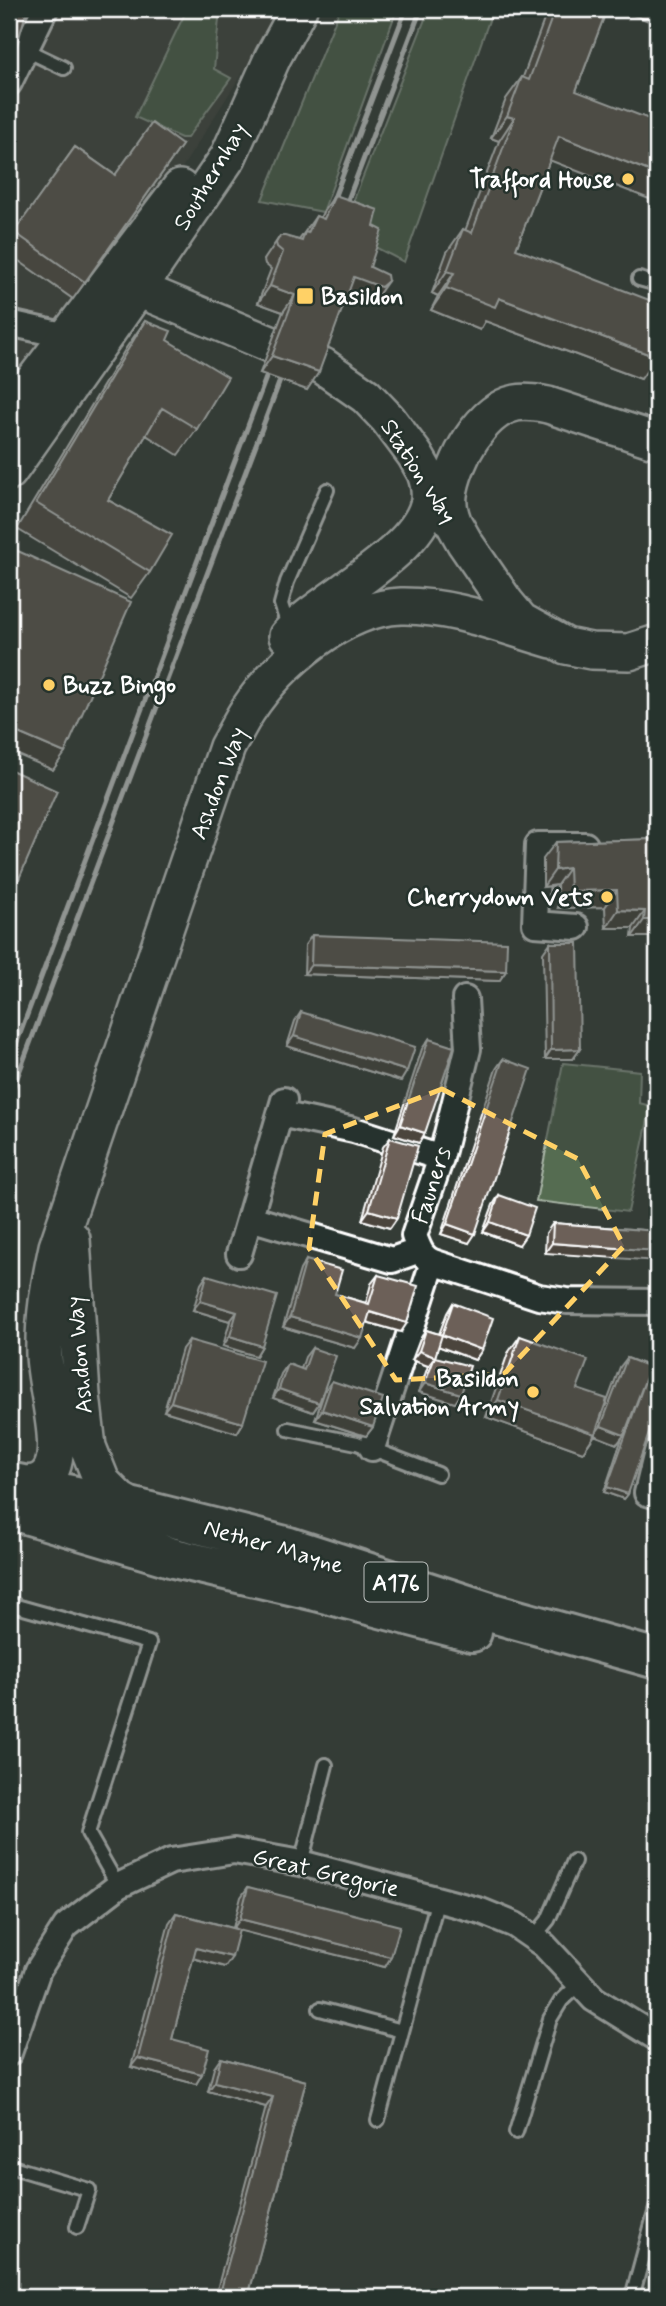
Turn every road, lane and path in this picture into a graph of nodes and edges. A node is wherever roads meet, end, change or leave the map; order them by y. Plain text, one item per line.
1 (45, 9) edge
2 (279, 9) edge
3 (299, 9) edge
4 (24, 50) junction
5 (273, 57) junction
6 (64, 68) dead end
7 (9, 83) edge
8 (132, 253) junction
9 (639, 279) dead end
10 (657, 284) edge
11 (138, 289) junction
12 (95, 300) junction
13 (9, 323) edge
14 (67, 336) junction
15 (77, 377) junction
16 (9, 413) edge
17 (657, 440) edge
18 (9, 472) edge
19 (425, 473) junction
20 (327, 490) dead end
21 (453, 522) junction
22 (290, 632) junction
23 (552, 640) junction
24 (648, 651) edge
25 (227, 747) junction
26 (604, 845) edge
27 (576, 927) dead end
28 (465, 999) dead end
29 (442, 1158) junction
30 (79, 1184) junction
31 (250, 1218) junction
32 (239, 1254) dead end
33 (426, 1256) junction
34 (657, 1302) edge
35 (288, 1429) dead end
36 (55, 1446) junction
37 (372, 1448) junction
38 (657, 1452) edge
39 (438, 1474) dead end
40 (13, 1492) edge
41 (70, 1494) junction
42 (657, 1496) edge
43 (134, 1508) junction
44 (316, 1591) junction
45 (9, 1604) edge
46 (654, 1663) edge
47 (326, 1765) dead end
48 (574, 1861) dead end
49 (301, 1863) junction
50 (118, 1886) junction
51 (438, 1899) junction
52 (533, 1938) junction
53 (580, 1983) junction
54 (320, 2009) dead end
55 (402, 2031) junction
56 (657, 2038) edge
57 (9, 2053) edge
58 (378, 2120) dead end
59 (516, 2132) dead end
60 (9, 2165) edge
61 (657, 2205) edge
62 (77, 2227) dead end
63 (632, 2297) edge

1 - 4 street
2 - 5 street
3 - 5 street, Southernhay
4 - 6 lane
4 - 7 street
5 - 8 street, Southernhay
5 - 11 street, Southernhay
8 - 11 street
8 - 12 street, Southernhay
9 - 10 lane
11 - 12 street
11 - 15 street, Southernhay
11 - 19 street, Station Way
12 - 14 street, Southernhay
13 - 14 street
14 - 15 street
14 - 16 street, Southernhay
15 - 18 street, Southernhay
17 - 21 street
19 - 21 street, Station Way
19 - 22 street
20 - 22 lane
21 - 23 street, Station Way
22 - 25 street
23 - 24 street
23 - 25 street, Ashdon Way
25 - 30 street, Ashdon Way
26 - 27 street
28 - 29 street, Fauners
29 - 31 street
29 - 33 street, Fauners
30 - 36 street, Ashdon Way
30 - 43 street, Ashdon Way
31 - 32 street
31 - 33 street
33 - 34 street, Fauners
33 - 37 street
35 - 37 lane
36 - 40 street, Ashdon Way
36 - 41 street, Ashdon Way
37 - 39 lane
38 - 42 street
40 - 41 main road, Nether Mayne / A176
40 - 44 main road, Nether Mayne / A176
41 - 43 main road, Nether Mayne / A176
41 - 44 street
43 - 46 main road, Nether Mayne / A176
44 - 46 main road, Nether Mayne / A176
45 - 50 lane
47 - 49 lane
48 - 52 lane
49 - 50 street, Great Gregorie
49 - 51 street, Great Gregorie
50 - 57 street, Great Gregorie
51 - 52 street, Great Gregorie
51 - 55 lane
52 - 53 street, Great Gregorie
53 - 56 street, Great Gregorie
53 - 59 lane
54 - 55 lane
55 - 58 lane
60 - 62 lane
61 - 63 lane

